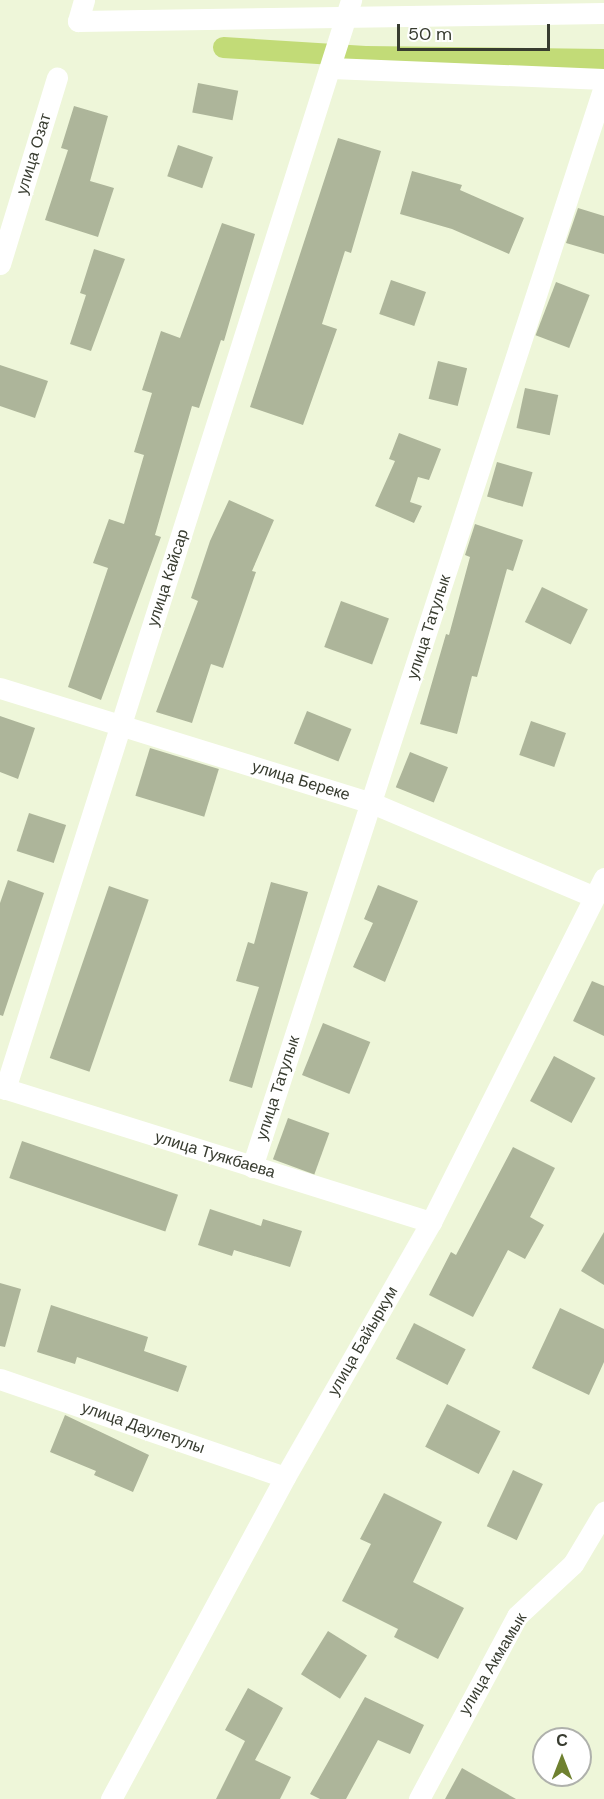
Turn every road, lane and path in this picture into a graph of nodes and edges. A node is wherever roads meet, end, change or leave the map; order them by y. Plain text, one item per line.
1 (84, 0) edge
2 (503, 6) edge
3 (347, 14) edge
4 (604, 14) edge
5 (331, 68) junction
6 (57, 78) dead end
7 (604, 79) edge
8 (604, 86) edge
9 (0, 264) edge
10 (0, 688) edge
11 (121, 724) junction
12 (372, 803) junction
13 (604, 878) edge
14 (594, 897) junction
15 (3, 1088) edge
16 (252, 1167) junction
17 (431, 1222) junction
18 (0, 1379) edge
19 (285, 1477) junction
20 (604, 1512) edge
21 (111, 1799) edge
22 (418, 1799) edge

1 - 3 street
2 - 3 street
2 - 4 street
3 - 5 street, улица Кайсар
5 - 7 street
5 - 11 street, улица Кайсар
6 - 9 street, улица Озат
8 - 12 street, улица Татулык
10 - 11 street, улица Береке
11 - 12 street, улица Береке
11 - 15 street, улица Кайсар
12 - 14 street, улица Береке
12 - 16 street, улица Татулык
13 - 14 street, улица Байыркум
14 - 17 street, улица Байыркум
15 - 16 street, улица Туякбаева
16 - 17 street, улица Туякбаева
17 - 19 street, улица Байыркум
18 - 19 street, улица Даулетулы
19 - 21 street, улица Байыркум
20 - 22 street, улица Акмамык

